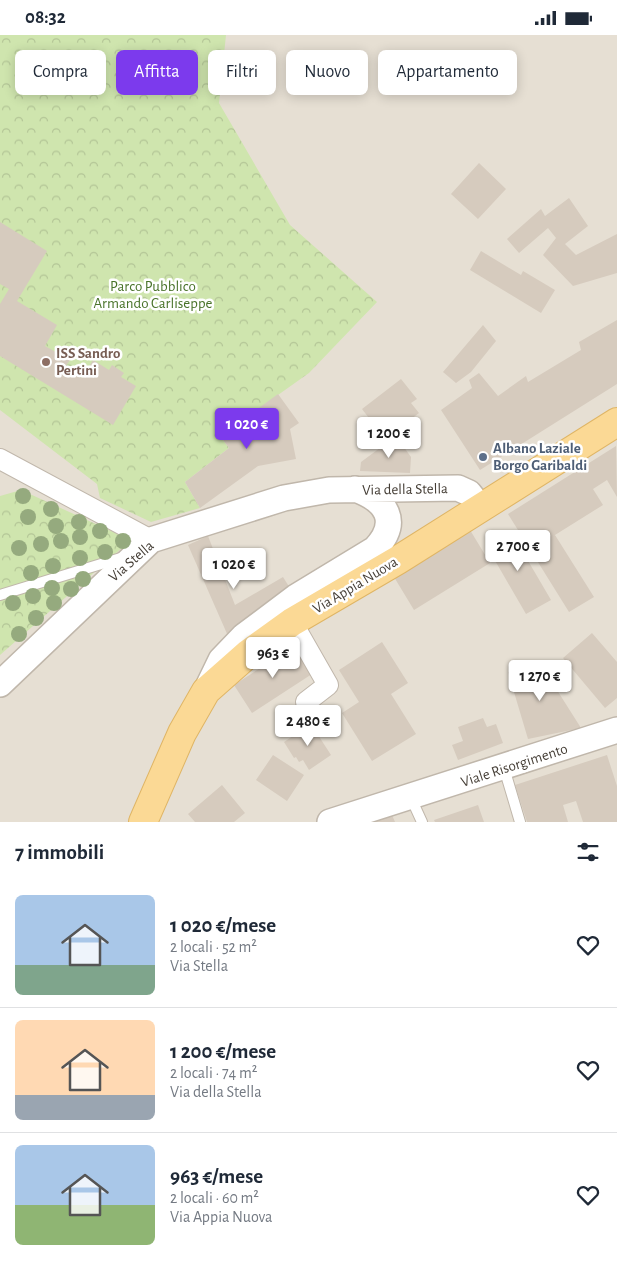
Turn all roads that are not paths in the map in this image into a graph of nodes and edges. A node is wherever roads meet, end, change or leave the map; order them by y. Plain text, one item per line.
1 (617, 422) edge
2 (0, 459) edge
3 (355, 489) junction
4 (481, 507) junction
5 (145, 546) junction
6 (0, 595) edge
7 (292, 622) junction
8 (0, 684) edge
9 (206, 691) junction
10 (306, 702) dead end
11 (617, 730) edge
12 (504, 768) junction
13 (411, 798) junction
14 (145, 820) edge
15 (330, 822) edge
16 (422, 822) edge
17 (520, 822) edge

1 - 4 main road, Via Appia Nuova
2 - 5 street
3 - 4 street, Via della Stella
3 - 5 street, Via Stella
3 - 9 street, Via della Stella
4 - 7 main road, Via Appia Nuova
5 - 6 lane
5 - 8 street, Via Stella
7 - 9 main road, Via Appia Nuova
7 - 10 street
9 - 14 main road, Via Appia Nuova
11 - 12 street, Viale Risorgimento
12 - 13 street, Viale Risorgimento
12 - 17 lane
13 - 15 street, Viale Risorgimento
13 - 16 lane

